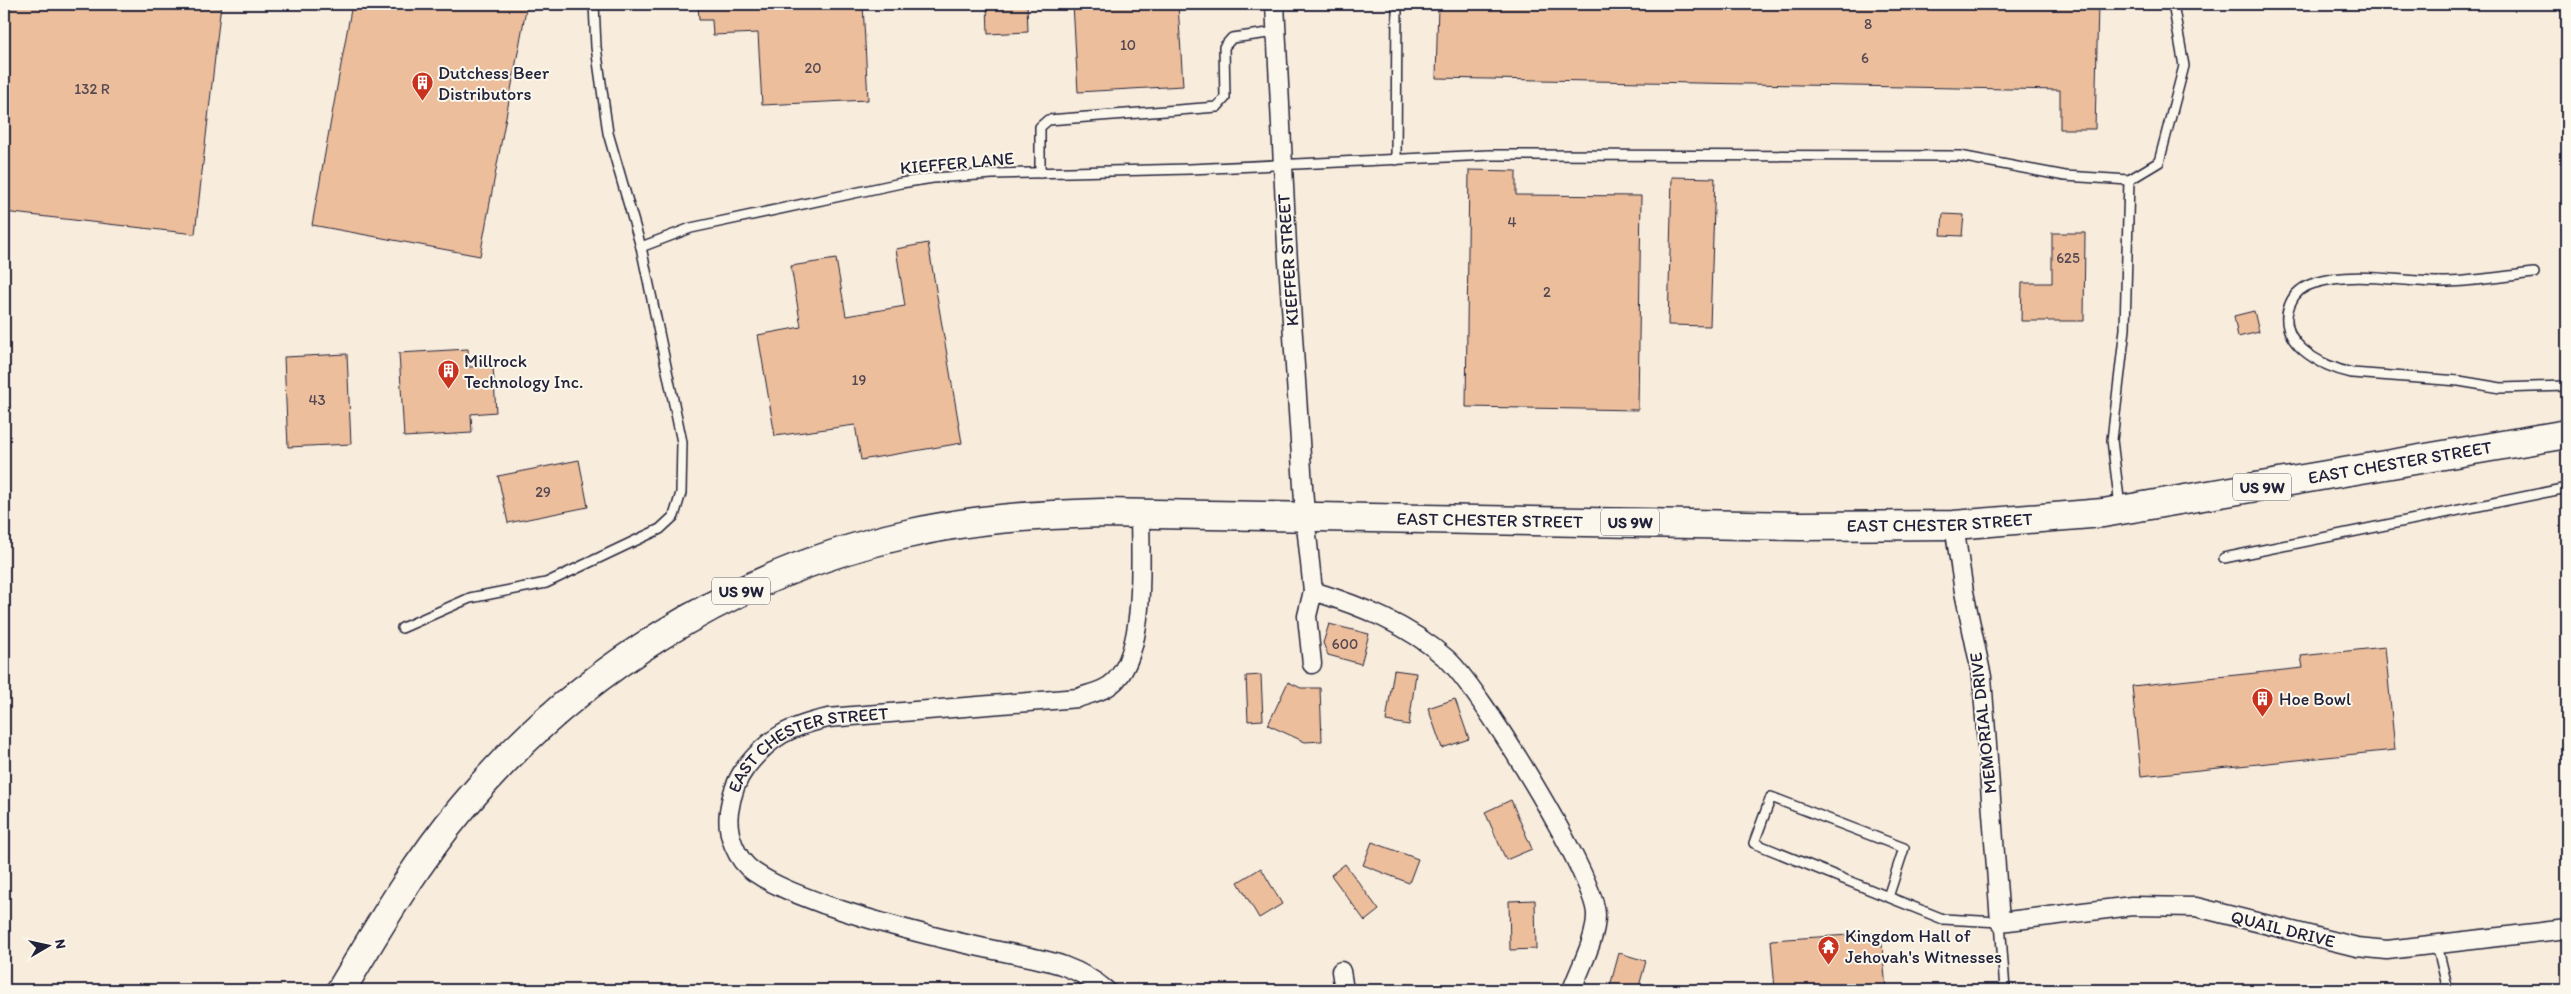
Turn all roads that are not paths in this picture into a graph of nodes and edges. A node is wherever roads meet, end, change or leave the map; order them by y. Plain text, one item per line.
1 (594, 4) edge
2 (1274, 4) edge
3 (1397, 4) edge
4 (2173, 4) edge
5 (1276, 32) junction
6 (1396, 160) junction
7 (1282, 165) junction
8 (1040, 173) junction
9 (2129, 180) junction
10 (641, 246) junction
11 (2534, 273) dead end
12 (2567, 386) edge
13 (2567, 434) edge
14 (2567, 488) edge
15 (2121, 510) junction
16 (1140, 513) junction
17 (1305, 516) junction
18 (1954, 525) junction
19 (2224, 558) dead end
20 (1313, 591) junction
21 (402, 628) dead end
22 (1312, 664) dead end
23 (1888, 897) junction
24 (2000, 922) junction
25 (2567, 929) edge
26 (2437, 945) junction
27 (1341, 971) dead end
28 (341, 990) edge
29 (1106, 990) edge
30 (1344, 990) edge
31 (1572, 990) edge
32 (2005, 990) edge
33 (2448, 990) edge

1 - 10 lane
2 - 5 street, KIEFFER STREET
3 - 6 lane
4 - 9 lane
5 - 7 street, KIEFFER STREET
5 - 8 lane
6 - 7 lane, KIEFFER LANE
6 - 9 lane, KIEFFER LANE
7 - 8 lane, KIEFFER LANE
7 - 17 street, KIEFFER STREET
8 - 10 lane, KIEFFER LANE
9 - 15 lane
10 - 21 lane
11 - 12 lane
13 - 15 main road, EAST CHESTER STREET / US 9W
14 - 19 lane
15 - 18 main road, EAST CHESTER STREET / US 9W
16 - 17 main road, US 9W
16 - 28 main road, US 9W
16 - 29 street, EAST CHESTER STREET
17 - 18 main road, EAST CHESTER STREET / US 9W
17 - 20 street, KIEFFER STREET
18 - 24 street, MEMORIAL DRIVE
20 - 22 street, KIEFFER STREET
20 - 31 street
23 - 23 lane
23 - 24 lane
24 - 26 street, QUAIL DRIVE
24 - 32 lane
25 - 26 street, QUAIL DRIVE
26 - 33 lane
27 - 30 street

